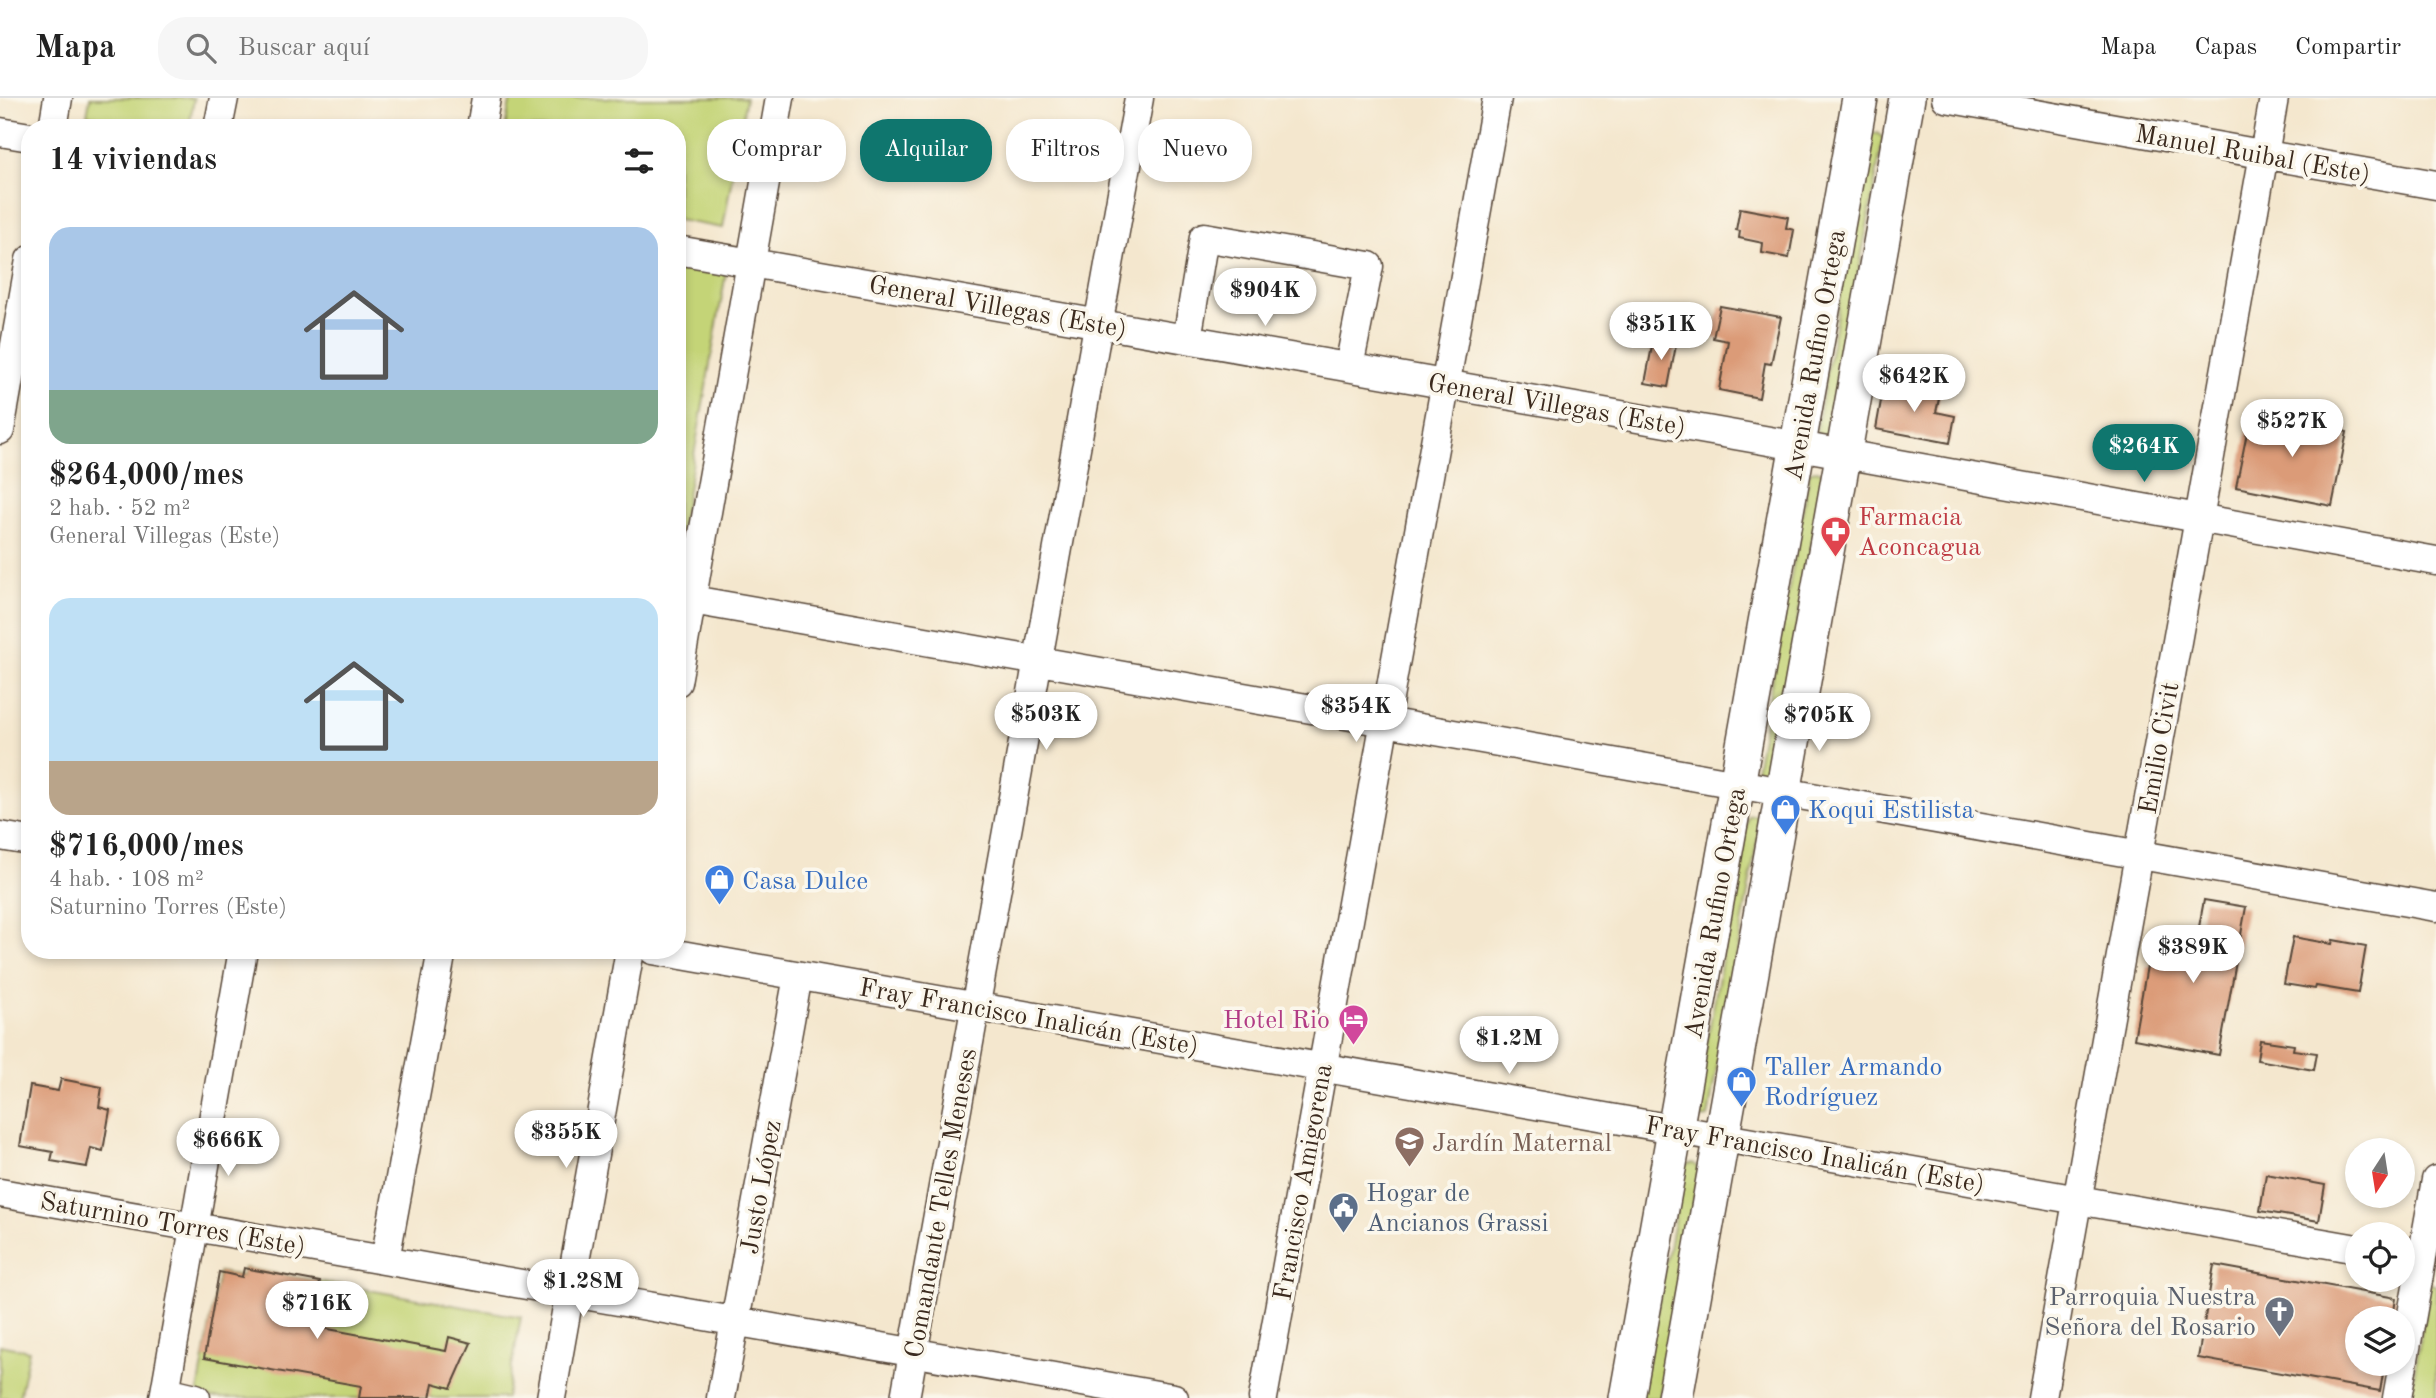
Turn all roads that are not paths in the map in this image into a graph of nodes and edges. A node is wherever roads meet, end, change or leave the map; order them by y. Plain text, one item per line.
1 (58, 98) edge
2 (224, 98) edge
3 (486, 98) edge
4 (780, 98) edge
5 (1139, 98) edge
6 (1497, 98) edge
7 (1860, 98) edge
8 (1907, 98) edge
9 (1946, 98) edge
10 (2274, 98) edge
11 (54, 119) edge
12 (220, 119) edge
13 (482, 119) edge
14 (0, 132) edge
15 (21, 136) edge
16 (2264, 155) junction
17 (2436, 185) edge
18 (686, 252) edge
19 (751, 263) junction
20 (21, 311) edge
21 (1098, 324) junction
22 (1187, 339) junction
23 (1349, 367) junction
24 (1445, 384) junction
25 (0, 430) edge
26 (1798, 446) junction
27 (1844, 454) junction
28 (2199, 519) junction
29 (2436, 561) edge
30 (692, 600) junction
31 (686, 633) edge
32 (1038, 661) junction
33 (1385, 722) junction
34 (1737, 784) junction
35 (1783, 792) junction
36 (0, 836) edge
37 (21, 840) edge
38 (2139, 854) junction
39 (2436, 907) edge
40 (686, 956) edge
41 (241, 959) edge
42 (440, 959) edge
43 (628, 959) edge
44 (798, 976) junction
45 (975, 1007) junction
46 (1322, 1068) junction
47 (1675, 1130) junction
48 (1721, 1138) junction
49 (2436, 1180) edge
50 (0, 1193) edge
51 (2077, 1200) junction
52 (194, 1227) junction
53 (2345, 1247) edge
54 (385, 1260) junction
55 (2420, 1260) edge
56 (569, 1292) junction
57 (735, 1321) junction
58 (913, 1352) junction
59 (165, 1394) edge
60 (196, 1398) edge
61 (551, 1398) edge
62 (721, 1398) edge
63 (905, 1398) edge
64 (1174, 1398) edge
65 (1263, 1398) edge
66 (1627, 1398) edge
67 (1675, 1398) edge
68 (2042, 1398) edge
69 (2397, 1398) edge

1 - 11 street
2 - 12 street
3 - 13 street
4 - 19 street
5 - 21 street, Comandante Telles Meneses
6 - 24 street, Francisco Amigorena
7 - 26 main road, Avenida Rufino Ortega
8 - 27 main road, Avenida Rufino Ortega
9 - 16 street, Manuel Ruibal (Este)
10 - 16 street, Emilio Civit
14 - 15 street
16 - 17 street, Manuel Ruibal (Este)
16 - 28 street, Emilio Civit
18 - 19 street, General Villegas (Este)
19 - 21 street, General Villegas (Este)
19 - 30 street
20 - 25 street
21 - 22 street, General Villegas (Este)
21 - 32 street, Comandante Telles Meneses
22 - 23 street, General Villegas (Este)
22 - 23 street
23 - 24 street, General Villegas (Este)
24 - 26 street, General Villegas (Este)
24 - 33 street, Francisco Amigorena
26 - 27 street, General Villegas (Este)
26 - 34 main road, Avenida Rufino Ortega
27 - 28 street, General Villegas (Este)
27 - 35 main road, Avenida Rufino Ortega
28 - 29 street, General Villegas (Este)
28 - 38 street, Emilio Civit
30 - 31 street
30 - 32 street
32 - 33 street
32 - 45 street, Comandante Telles Meneses
33 - 34 street
33 - 46 street, Francisco Amigorena
34 - 35 street
34 - 47 main road, Avenida Rufino Ortega
35 - 38 street
35 - 48 main road, Avenida Rufino Ortega
36 - 37 street
38 - 39 street
38 - 51 street, Emilio Civit
40 - 44 street, Fray Francisco Inalicán (Este)
41 - 52 street
42 - 54 street
43 - 56 street
44 - 45 street, Fray Francisco Inalicán (Este)
44 - 57 street, Justo López
45 - 46 street, Fray Francisco Inalicán (Este)
45 - 58 street, Comandante Telles Meneses
46 - 47 street, Fray Francisco Inalicán (Este)
46 - 65 street, Francisco Amigorena
47 - 48 street, Fray Francisco Inalicán (Este)
47 - 66 main road, Avenida Rufino Ortega
48 - 51 street, Fray Francisco Inalicán (Este)
48 - 67 main road, Avenida Rufino Ortega
49 - 55 street
50 - 52 street, Saturnino Torres (Este)
51 - 53 street, Fray Francisco Inalicán (Este)
51 - 68 street, Emilio Civit
52 - 54 street, Saturnino Torres (Este)
52 - 59 street
54 - 56 street, Saturnino Torres (Este)
55 - 69 street
56 - 57 street, Saturnino Torres (Este)
56 - 61 street
57 - 58 street, Saturnino Torres (Este)
57 - 62 street, Justo López
58 - 63 street, Comandante Telles Meneses
58 - 64 street, Saturnino Torres (Este)
59 - 60 street

